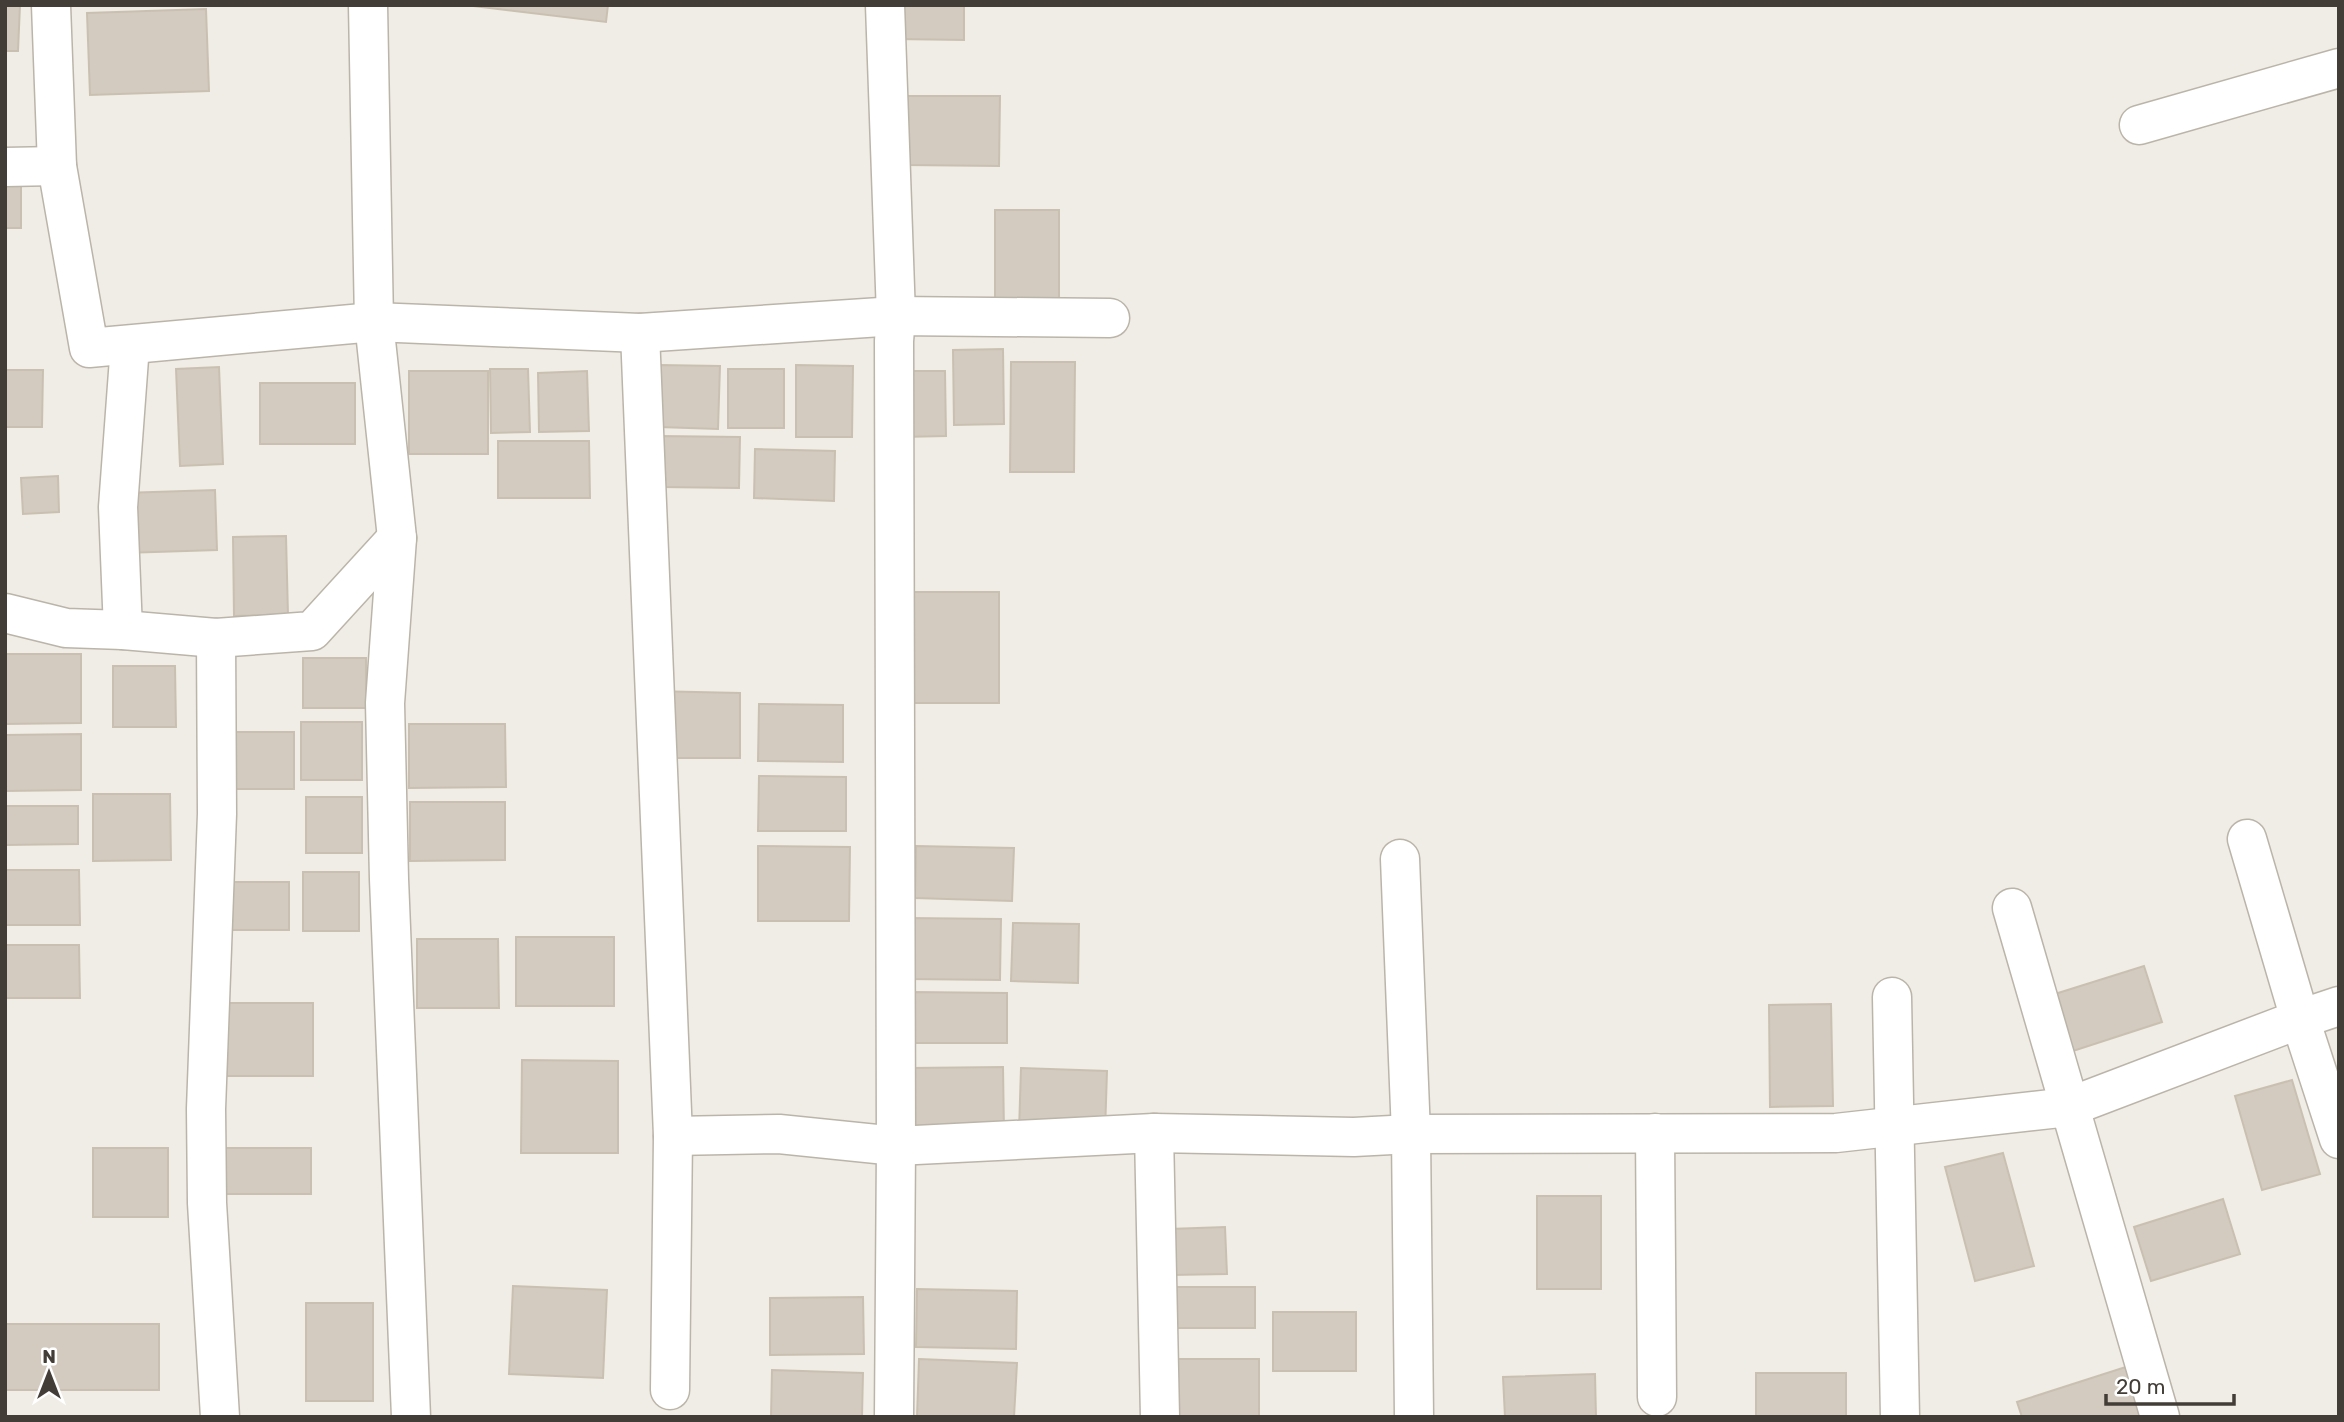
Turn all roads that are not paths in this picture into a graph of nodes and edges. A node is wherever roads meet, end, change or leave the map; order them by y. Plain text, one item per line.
1 (51, 5) edge
2 (368, 5) edge
3 (885, 5) edge
4 (2339, 68) edge
5 (2139, 125) dead end
6 (57, 166) junction
7 (5, 167) edge
8 (896, 316) junction
9 (1110, 318) dead end
10 (374, 322) junction
11 (640, 332) junction
12 (130, 345) junction
13 (397, 538) junction
14 (5, 613) edge
15 (124, 630) junction
16 (216, 638) junction
17 (2246, 839) dead end
18 (1400, 859) dead end
19 (2012, 908) dead end
20 (1892, 997) dead end
21 (2339, 1006) edge
22 (2300, 1019) junction
23 (2069, 1107) junction
24 (1894, 1126) junction
25 (1154, 1133) junction
26 (1656, 1133) junction
27 (1411, 1134) junction
28 (673, 1136) junction
29 (2339, 1139) edge
30 (896, 1146) junction
31 (670, 1390) dead end
32 (1657, 1397) dead end
33 (220, 1417) edge
34 (411, 1417) edge
35 (894, 1417) edge
36 (1160, 1417) edge
37 (1414, 1417) edge
38 (1900, 1417) edge
39 (2160, 1417) edge

1 - 6 street
2 - 10 street
3 - 8 street
4 - 5 street
6 - 7 street
6 - 12 street
8 - 9 street
8 - 11 street
8 - 30 street
10 - 11 street
10 - 12 street
10 - 13 street
11 - 28 street
12 - 15 street
13 - 16 street
13 - 34 street
14 - 15 street
15 - 16 street
16 - 33 street
17 - 22 street
18 - 27 street
19 - 23 street
20 - 24 street
21 - 22 street
22 - 23 street
22 - 29 street
23 - 24 street
23 - 39 street
24 - 26 street
24 - 38 street
25 - 27 street
25 - 30 street
25 - 36 street
26 - 27 street
26 - 32 street
27 - 37 street
28 - 30 street
28 - 31 street
30 - 35 street

